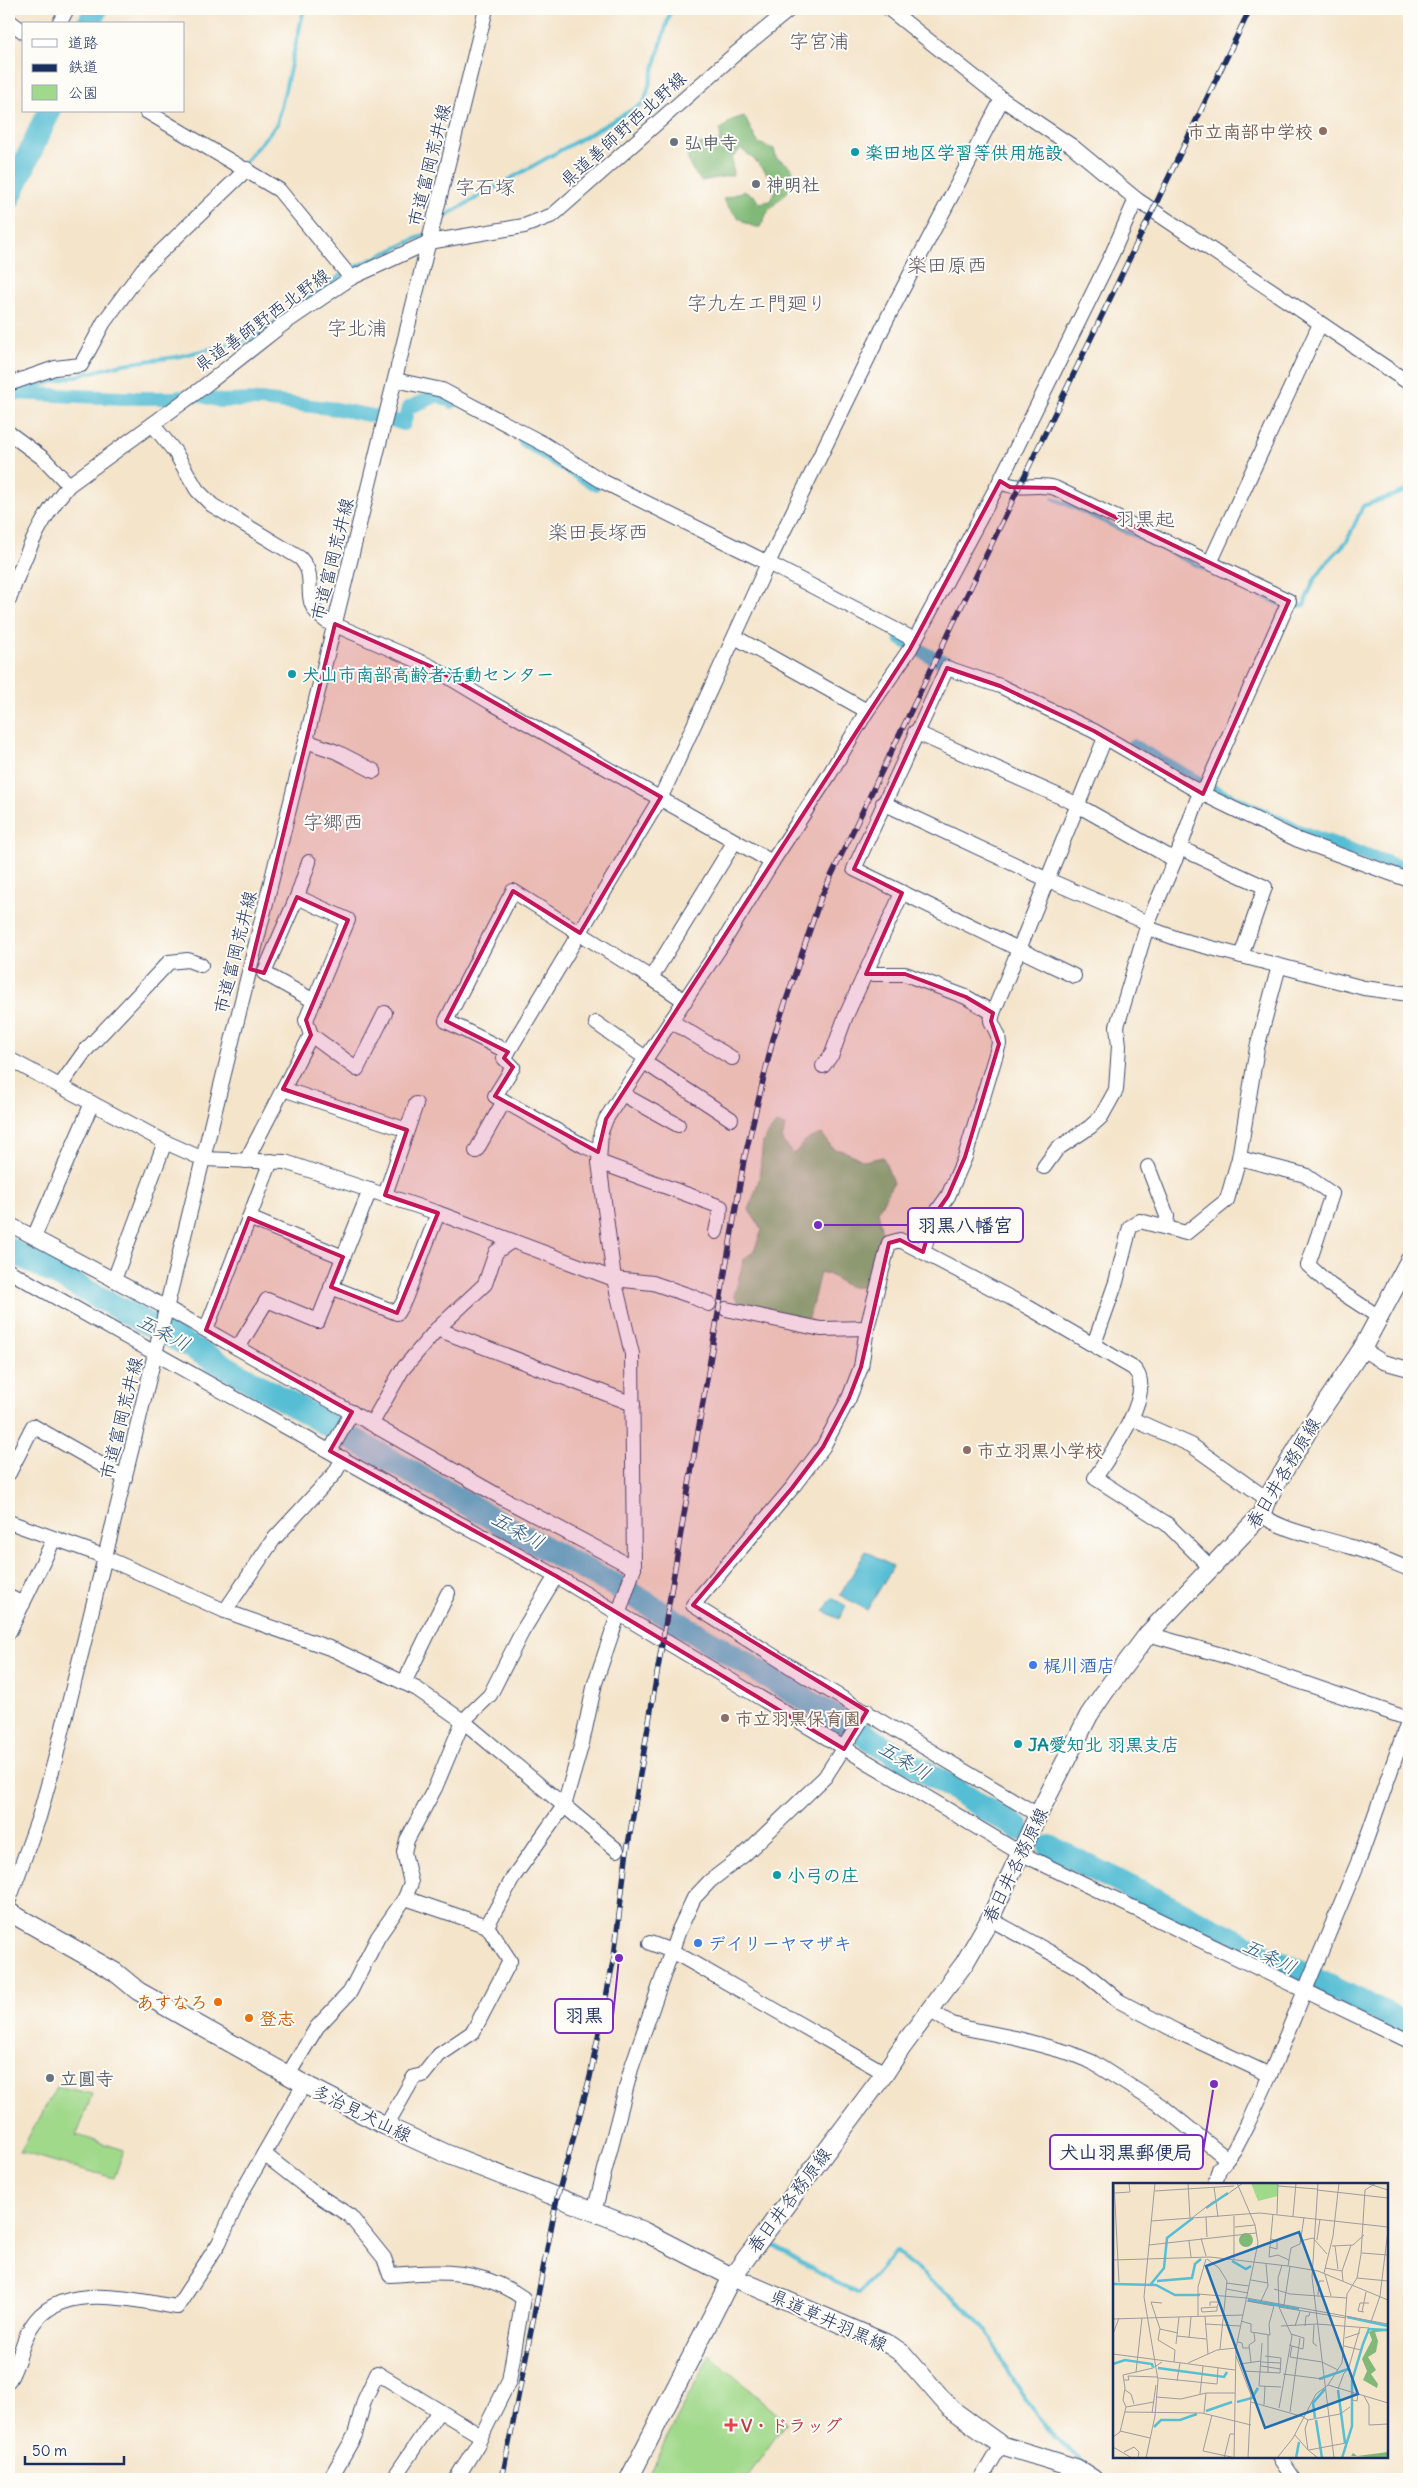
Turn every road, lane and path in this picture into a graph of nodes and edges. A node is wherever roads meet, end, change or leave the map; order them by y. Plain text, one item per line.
1 (67, 9) edge
2 (486, 9) edge
3 (790, 9) edge
4 (889, 9) edge
5 (9, 21) edge
6 (60, 22) edge
7 (22, 31) edge
8 (1002, 99) junction
9 (148, 112) edge
10 (241, 166) junction
11 (1136, 199) junction
12 (429, 242) junction
13 (347, 273) junction
14 (1320, 324) junction
15 (395, 380) junction
16 (1409, 383) edge
17 (9, 384) edge
18 (153, 424) junction
19 (9, 433) edge
20 (1000, 482) junction
21 (69, 485) junction
22 (1210, 563) junction
23 (766, 568) junction
24 (9, 600) edge
25 (335, 624) junction
26 (735, 637) junction
27 (912, 644) junction
28 (867, 711) junction
29 (915, 732) junction
30 (1106, 738) junction
31 (306, 741) junction
32 (374, 771) dead end
33 (1203, 794) junction
34 (661, 797) junction
35 (883, 803) junction
36 (1077, 806) junction
37 (735, 841) junction
38 (1178, 854) junction
39 (309, 862) dead end
40 (772, 862) junction
41 (1046, 879) junction
42 (1409, 880) edge
43 (902, 893) junction
44 (297, 897) junction
45 (1148, 926) junction
46 (580, 933) junction
47 (1017, 950) junction
48 (1241, 956) junction
49 (201, 965) dead end
50 (1279, 966) junction
51 (250, 969) junction
52 (264, 973) junction
53 (866, 974) junction
54 (1074, 976) dead end
55 (651, 978) junction
56 (1409, 994) edge
57 (685, 1001) junction
58 (314, 1002) junction
59 (385, 1013) dead end
60 (992, 1013) junction
61 (671, 1021) junction
62 (596, 1022) dead end
63 (311, 1034) junction
64 (508, 1052) junction
65 (732, 1058) dead end
66 (9, 1059) edge
67 (646, 1060) junction
68 (823, 1066) dead end
69 (60, 1086) junction
70 (283, 1089) junction
71 (622, 1094) junction
72 (504, 1101) junction
73 (92, 1103) junction
74 (416, 1104) dead end
75 (731, 1118) dead end
76 (678, 1125) dead end
77 (407, 1130) junction
78 (164, 1142) junction
79 (476, 1151) dead end
80 (598, 1157) junction
81 (1240, 1158) junction
82 (203, 1159) junction
83 (246, 1161) junction
84 (271, 1161) junction
85 (1044, 1167) dead end
86 (1148, 1168) dead end
87 (370, 1190) junction
88 (385, 1195) junction
89 (438, 1213) junction
90 (249, 1218) junction
91 (9, 1224) edge
92 (1166, 1228) junction
93 (716, 1232) dead end
94 (34, 1237) junction
95 (512, 1241) junction
96 (924, 1252) junction
97 (343, 1257) junction
98 (1409, 1261) edge
99 (9, 1271) edge
100 (614, 1278) junction
101 (114, 1280) junction
102 (331, 1287) junction
103 (709, 1304) dead end
104 (167, 1308) junction
105 (726, 1309) dead end
106 (1380, 1317) junction
107 (437, 1328) junction
108 (867, 1328) junction
109 (206, 1330) junction
110 (1094, 1344) junction
111 (238, 1348) junction
112 (1362, 1349) junction
113 (156, 1353) junction
114 (1409, 1369) edge
115 (633, 1404) junction
116 (352, 1412) junction
117 (1132, 1419) junction
118 (372, 1423) junction
119 (330, 1451) junction
120 (343, 1458) junction
121 (9, 1473) edge
122 (125, 1478) junction
123 (1264, 1507) junction
124 (9, 1522) edge
125 (54, 1539) junction
126 (104, 1559) junction
127 (1212, 1568) junction
128 (1409, 1569) edge
129 (633, 1571) junction
130 (556, 1576) junction
131 (448, 1593) dead end
132 (9, 1597) edge
133 (22, 1604) junction
134 (618, 1610) junction
135 (225, 1611) junction
136 (9, 1632) edge
137 (1148, 1634) junction
138 (404, 1683) junction
139 (867, 1711) junction
140 (1409, 1719) edge
141 (463, 1721) junction
142 (845, 1746) junction
143 (564, 1806) junction
144 (1038, 1815) junction
145 (617, 1850) dead end
146 (1020, 1853) junction
147 (405, 1898) junction
148 (9, 1900) edge
149 (9, 1912) edge
150 (990, 1919) junction
151 (487, 1926) junction
152 (650, 1943) dead end
153 (672, 1951) junction
154 (1304, 1991) junction
155 (929, 2010) junction
156 (1409, 2040) edge
157 (886, 2073) junction
158 (288, 2075) junction
159 (1270, 2076) junction
160 (304, 2084) junction
161 (386, 2126) junction
162 (264, 2154) junction
163 (1227, 2159) junction
164 (1214, 2183) edge
165 (594, 2212) junction
166 (732, 2277) junction
167 (14, 2356) edge
168 (9, 2380) edge
169 (439, 2411) junction
170 (481, 2436) junction
171 (1001, 2445) junction
172 (1280, 2458) edge
173 (330, 2479) edge
174 (393, 2479) edge
175 (456, 2479) edge
176 (629, 2479) edge
177 (981, 2479) edge
178 (1094, 2479) edge
179 (1294, 2479) edge

1 - 6 street
2 - 12 street, 市道富岡荒井線
3 - 12 street, 県道善師野西北野線
4 - 8 street
5 - 7 street
8 - 11 street
8 - 23 street
9 - 10 street
10 - 13 street
10 - 17 street
11 - 14 street
11 - 20 street
12 - 13 street, 県道善師野西北野線
12 - 15 street, 市道富岡荒井線
13 - 18 street, 県道善師野西北野線
14 - 16 street
14 - 22 street
15 - 23 street
15 - 25 street, 市道富岡荒井線
18 - 21 street, 県道善師野西北野線
18 - 25 street
19 - 21 street
20 - 22 street
20 - 27 street
21 - 24 street, 県道善師野西北野線
22 - 33 street
23 - 26 street
23 - 27 street
25 - 31 street, 市道富岡荒井線
25 - 34 street
26 - 28 street
26 - 34 street
27 - 28 street
28 - 40 street
29 - 30 street
29 - 35 street
29 - 36 street
30 - 33 street
30 - 36 street
31 - 32 street
31 - 51 street, 市道富岡荒井線
33 - 38 street
33 - 42 street
34 - 37 street
34 - 46 street
35 - 41 street
35 - 43 street
36 - 38 street
36 - 41 street
37 - 40 street
37 - 55 street
38 - 45 street
38 - 48 street
39 - 44 street
40 - 57 street
41 - 45 street
41 - 47 street
43 - 47 street
43 - 53 street
44 - 52 street
44 - 58 street
45 - 48 street
45 - 85 street
46 - 55 street
46 - 64 street
46 - 64 street
47 - 54 street
47 - 60 street
48 - 50 street
49 - 69 street
50 - 56 street
50 - 81 street
51 - 52 street
51 - 82 street, 市道富岡荒井線
52 - 58 street
53 - 60 street
53 - 68 street
55 - 57 street
57 - 61 street
58 - 63 street
59 - 63 street
60 - 96 street
61 - 65 street
61 - 67 street
62 - 67 street
63 - 70 street
64 - 72 street
66 - 69 street
67 - 71 street
67 - 75 street
69 - 73 street
70 - 77 street
70 - 83 street
71 - 76 street
71 - 80 street
72 - 79 street
72 - 80 street
73 - 78 street
73 - 94 street
74 - 77 street
77 - 88 street
78 - 82 street
78 - 101 street
80 - 93 street
80 - 100 street
81 - 92 street
81 - 106 street
82 - 83 street
82 - 104 street, 市道富岡荒井線
83 - 84 street
84 - 87 street
84 - 90 street
86 - 92 street
87 - 88 street
87 - 97 street
88 - 89 street
89 - 95 street
89 - 102 street
90 - 97 street
90 - 109 street
91 - 94 street
92 - 110 street
94 - 101 street
95 - 100 street
95 - 107 street
96 - 108 street
96 - 110 street
97 - 102 street
98 - 106 main road, 春日井各務原線
99 - 113 street
100 - 103 street
100 - 115 street
101 - 104 street
102 - 111 street
104 - 109 street
104 - 113 street, 市道富岡荒井線
105 - 108 street
106 - 112 main road, 春日井各務原線
107 - 115 street
107 - 118 street
108 - 139 street
109 - 111 street
110 - 117 street
111 - 116 street
112 - 114 street
112 - 123 main road, 春日井各務原線
113 - 119 street
113 - 122 street, 市道富岡荒井線
115 - 129 street
116 - 118 street
116 - 119 street
117 - 123 street
117 - 127 street
118 - 129 street
119 - 120 street
120 - 130 street
120 - 135 street
121 - 122 street
122 - 126 street, 市道富岡荒井線
123 - 127 main road, 春日井各務原線
123 - 128 street
124 - 125 street
125 - 126 street
125 - 133 street
126 - 135 street
126 - 148 street, 市道富岡荒井線
127 - 137 main road, 春日井各務原線
129 - 134 street
130 - 134 street
130 - 141 street
131 - 138 street
132 - 133 street
133 - 136 street
134 - 142 street
134 - 143 street
135 - 138 street
137 - 140 street
137 - 144 main road, 春日井各務原線
138 - 141 street
139 - 142 street
139 - 144 street
140 - 154 street
141 - 143 street
141 - 147 street
142 - 146 street
142 - 153 street
143 - 145 street
143 - 151 street
144 - 146 main road, 春日井各務原線
146 - 150 main road, 春日井各務原線
146 - 154 street
147 - 151 street
147 - 158 street
149 - 158 main road, 多治見犬山線
150 - 155 main road, 春日井各務原線
150 - 159 street
151 - 161 street
152 - 153 street
153 - 157 street
153 - 165 street
154 - 156 street
154 - 159 street
155 - 157 main road, 春日井各務原線
155 - 163 street
157 - 166 main road, 春日井各務原線
158 - 160 main road, 多治見犬山線
159 - 163 street
160 - 161 main road, 多治見犬山線
160 - 162 street
161 - 165 main road, 多治見犬山線
162 - 167 street
162 - 170 street
163 - 164 street
165 - 166 main road, 多治見犬山線
166 - 171 main road, 県道草井羽黒線
166 - 176 main road, 春日井各務原線
167 - 168 street
169 - 170 street
169 - 173 street
169 - 174 street
170 - 175 street
171 - 177 street
171 - 178 main road, 県道草井羽黒線
172 - 179 street

